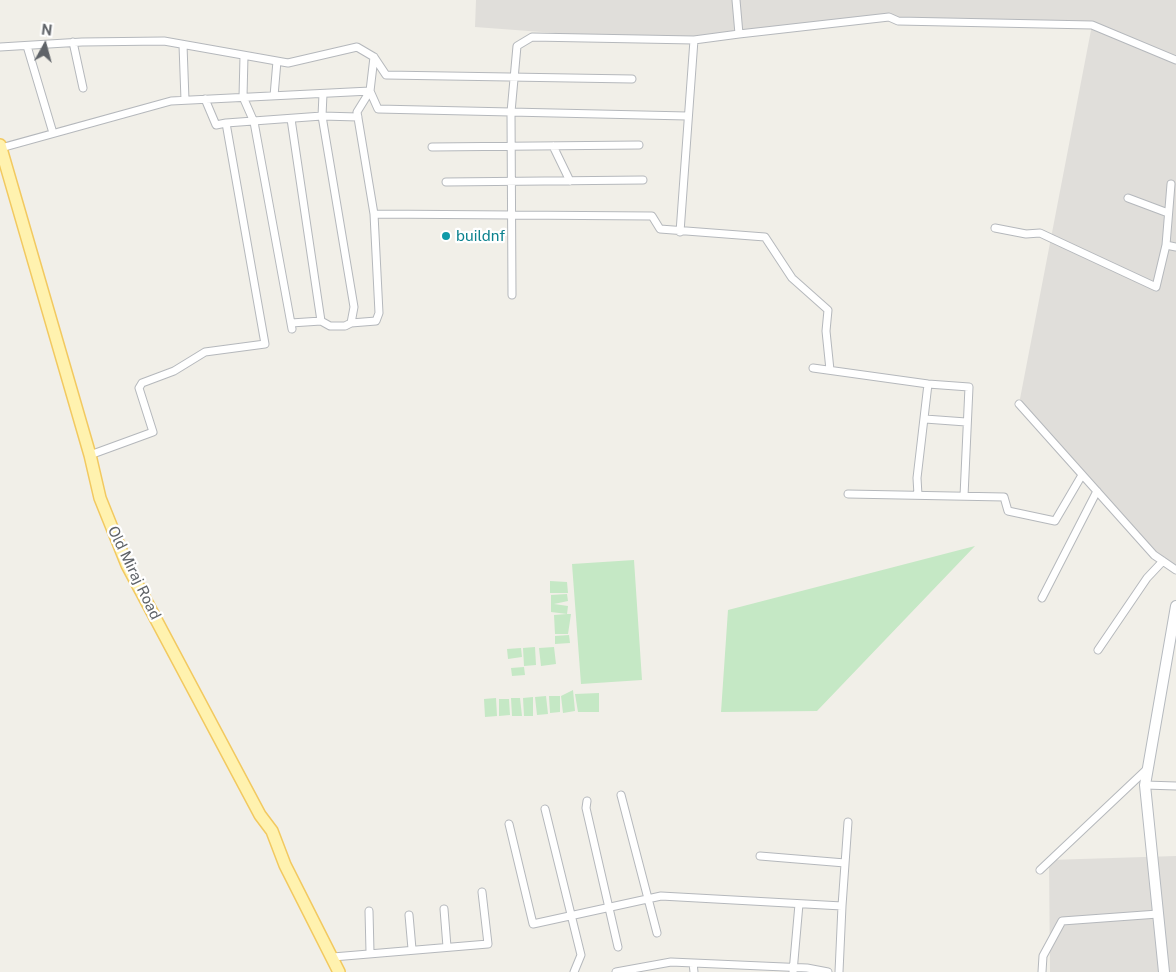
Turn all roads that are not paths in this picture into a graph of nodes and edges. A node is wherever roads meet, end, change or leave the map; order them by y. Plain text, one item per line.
1 (736, 0) edge
2 (739, 34) junction
3 (694, 40) junction
4 (73, 42) junction
5 (183, 45) junction
6 (27, 46) junction
7 (0, 47) edge
8 (244, 56) junction
9 (374, 57) junction
10 (1176, 60) edge
11 (276, 61) junction
12 (514, 77) junction
13 (632, 79) dead end
14 (83, 88) dead end
15 (370, 91) junction
16 (324, 94) junction
17 (274, 96) junction
18 (243, 97) junction
19 (205, 99) junction
20 (185, 100) junction
21 (511, 112) junction
22 (322, 116) junction
23 (687, 116) junction
24 (358, 117) junction
25 (291, 119) junction
26 (254, 122) junction
27 (226, 123) junction
28 (53, 134) junction
29 (639, 145) dead end
30 (511, 146) junction
31 (554, 146) junction
32 (0, 147) edge
33 (432, 147) dead end
34 (643, 180) dead end
35 (570, 181) junction
36 (446, 182) dead end
37 (511, 182) junction
38 (1171, 184) dead end
39 (1128, 198) dead end
40 (1168, 212) junction
41 (374, 214) junction
42 (512, 215) junction
43 (995, 228) dead end
44 (680, 232) junction
45 (1166, 245) junction
46 (1176, 247) edge
47 (512, 295) dead end
48 (321, 321) junction
49 (351, 323) junction
50 (813, 368) dead end
51 (830, 370) junction
52 (928, 384) junction
53 (1018, 404) dead end
54 (925, 419) junction
55 (966, 422) junction
56 (90, 455) junction
57 (1082, 475) junction
58 (1097, 491) junction
59 (848, 494) dead end
60 (918, 495) junction
61 (964, 496) junction
62 (1163, 561) junction
63 (1176, 570) edge
64 (1042, 598) dead end
65 (1176, 606) edge
66 (1098, 650) dead end
67 (1147, 769) junction
68 (1145, 785) junction
69 (1176, 786) edge
70 (621, 795) dead end
71 (587, 801) dead end
72 (546, 809) dead end
73 (848, 822) dead end
74 (508, 824) dead end
75 (760, 856) dead end
76 (845, 863) junction
77 (1040, 870) dead end
78 (482, 892) dead end
79 (648, 899) junction
80 (799, 904) junction
81 (842, 906) junction
82 (609, 908) junction
83 (444, 909) dead end
84 (369, 911) dead end
85 (409, 914) dead end
86 (1158, 914) junction
87 (572, 916) junction
88 (657, 933) dead end
89 (447, 946) junction
90 (618, 947) dead end
91 (412, 949) junction
92 (370, 952) junction
93 (333, 957) junction
94 (693, 963) junction
95 (737, 968) edge
96 (652, 969) edge
97 (793, 970) edge
98 (339, 972) edge
99 (574, 972) edge
100 (616, 972) edge
101 (694, 972) edge
102 (828, 972) edge
103 (839, 972) edge
104 (1042, 972) edge
105 (1164, 972) edge

1 - 2 street
2 - 3 street
2 - 10 street
3 - 12 street
3 - 23 street
4 - 5 street
4 - 6 street
4 - 14 street
5 - 8 street
5 - 20 street
6 - 7 street
6 - 28 street
8 - 11 street
8 - 18 street
9 - 11 street
9 - 12 street
9 - 15 street
11 - 17 street
12 - 13 street
12 - 21 street
15 - 16 street
15 - 21 street
15 - 24 street
16 - 17 street
16 - 22 street
17 - 18 street
18 - 19 street
18 - 26 street
19 - 20 street
19 - 27 street
20 - 28 street
21 - 23 street
21 - 30 street
22 - 24 street
22 - 25 street
22 - 49 street
23 - 44 street
24 - 41 street
25 - 26 street
25 - 48 street
26 - 27 street
26 - 48 street
27 - 56 street
28 - 32 street
29 - 31 street
30 - 31 street
30 - 33 street
30 - 37 street
31 - 35 street
32 - 56 main road, Old Miraj Road
34 - 35 street
35 - 37 street
36 - 37 street
37 - 42 street
38 - 40 street
39 - 40 street
40 - 45 street
41 - 42 street
41 - 49 street
42 - 44 street
42 - 47 street
43 - 45 street
44 - 51 street
45 - 46 street
48 - 49 street
50 - 51 street
51 - 52 street
52 - 54 street
52 - 55 street
53 - 57 street
54 - 55 street
54 - 60 street
55 - 61 street
56 - 93 main road, Old Miraj Road
57 - 58 street
57 - 61 street
58 - 62 street
58 - 64 street
59 - 60 street
60 - 61 street
62 - 63 street
62 - 66 street
65 - 67 main road
67 - 68 main road
67 - 77 street
68 - 69 street
68 - 86 main road
70 - 79 street
71 - 82 street
72 - 87 street
73 - 76 street
74 - 87 street
75 - 76 street
76 - 81 street
78 - 89 street
79 - 80 street
79 - 82 street
79 - 88 street
80 - 81 street
80 - 97 street
81 - 103 street
82 - 87 street
82 - 90 street
83 - 89 street
84 - 92 street
85 - 91 street
86 - 104 street
86 - 105 main road
87 - 99 street
89 - 91 street
91 - 92 street
92 - 93 street
93 - 98 main road, Old Miraj Road
94 - 95 street
94 - 96 street
94 - 101 street
95 - 97 street
96 - 100 street
97 - 102 street

